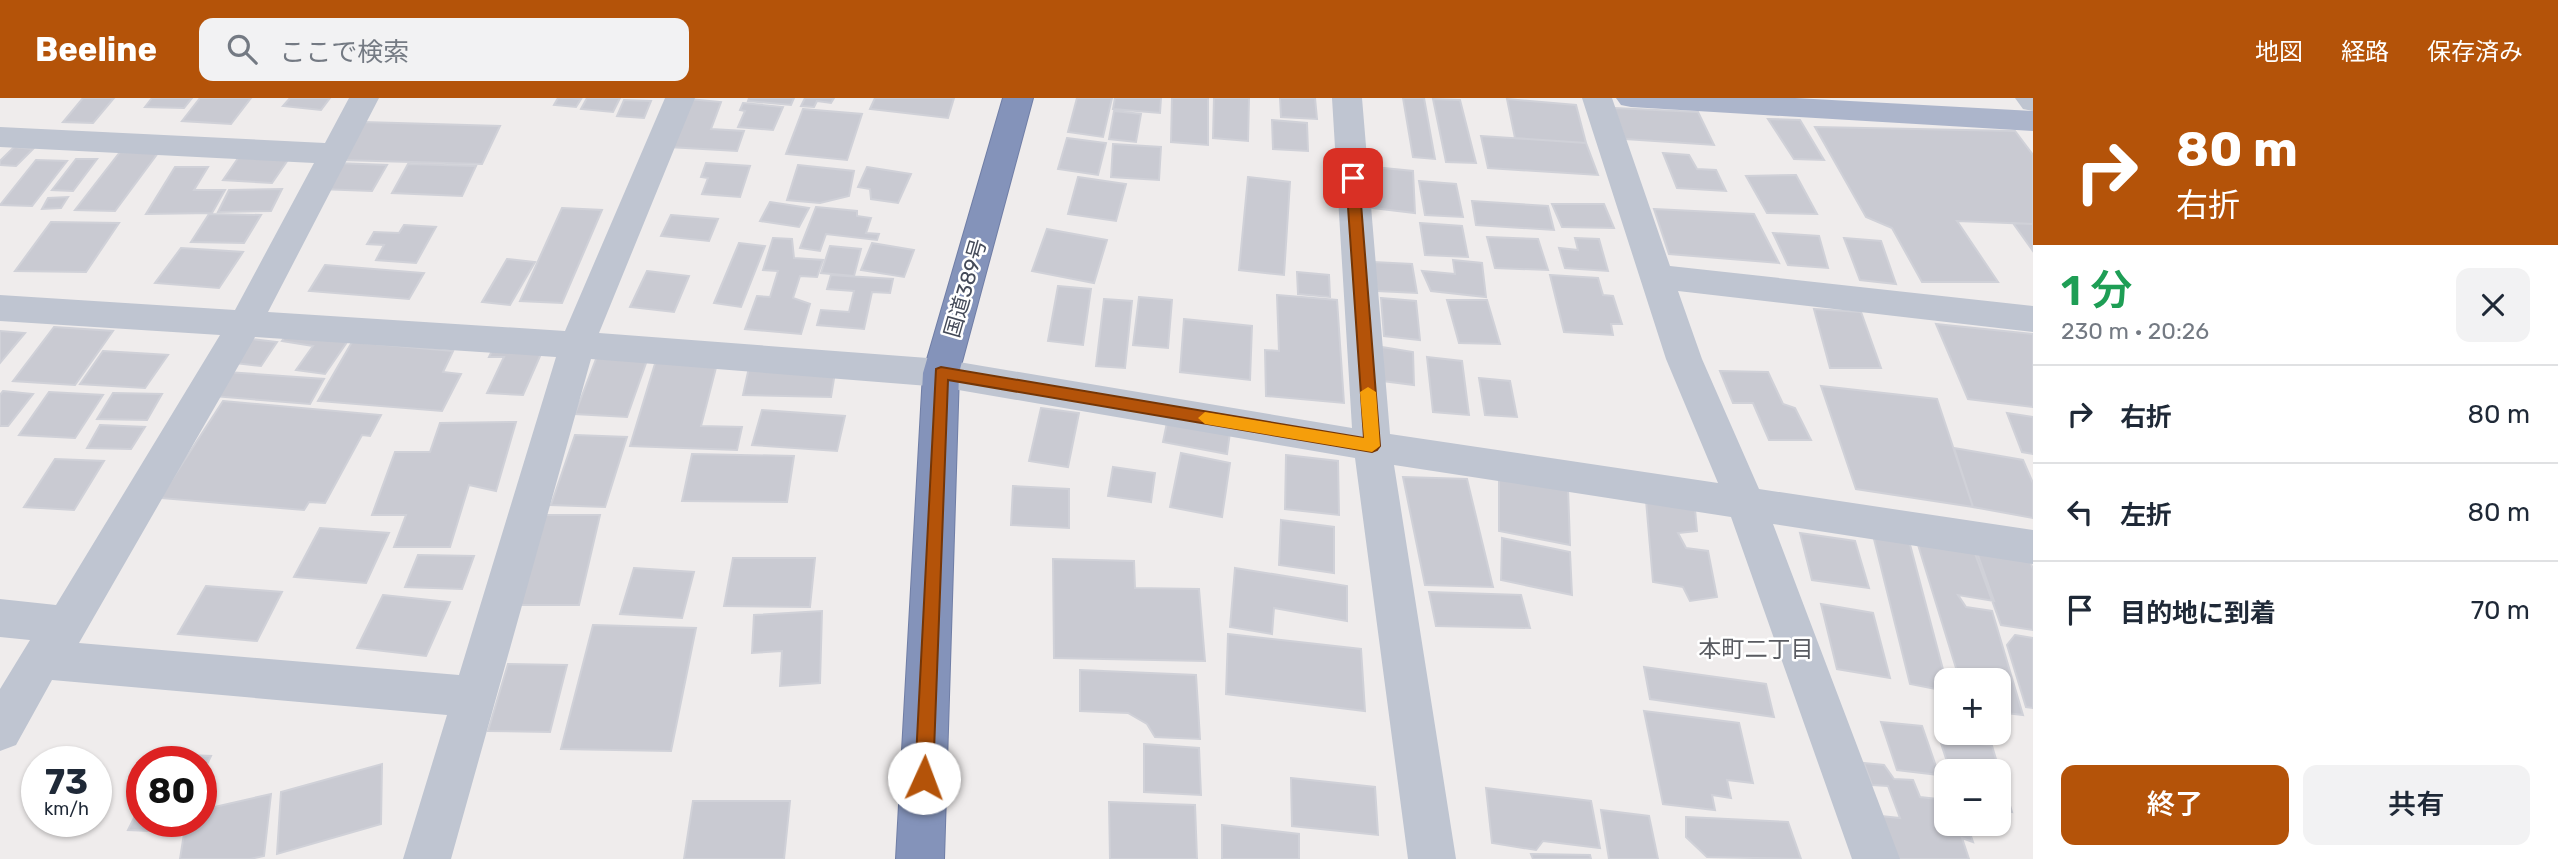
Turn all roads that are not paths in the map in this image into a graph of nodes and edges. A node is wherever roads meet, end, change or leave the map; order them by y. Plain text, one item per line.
1 (364, 98) edge
2 (680, 98) edge
3 (1018, 98) edge
4 (1347, 98) edge
5 (1597, 98) edge
6 (1631, 98) edge
7 (2033, 121) edge
8 (0, 137) edge
9 (334, 154) junction
10 (1655, 276) junction
11 (0, 308) edge
12 (2033, 319) edge
13 (245, 324) junction
14 (577, 345) junction
15 (941, 373) junction
16 (1372, 446) junction
17 (1746, 503) junction
18 (2033, 547) edge
19 (0, 618) edge
20 (67, 625) junction
21 (41, 659) junction
22 (475, 697) junction
23 (0, 730) edge
24 (427, 859) edge
25 (920, 859) edge
26 (1432, 859) edge
27 (1876, 859) edge

1 - 9 street
2 - 14 street
3 - 15 highway, 国道389号
4 - 16 street
5 - 10 street
6 - 7 main road
8 - 9 street
9 - 13 street
10 - 12 street
10 - 17 street
11 - 13 street
13 - 14 street
13 - 20 street
14 - 15 street
14 - 22 street
15 - 16 street
15 - 25 highway, 国道389号
16 - 17 street
16 - 26 street
17 - 18 street
17 - 27 street
19 - 20 street
20 - 21 street
21 - 22 street
21 - 23 street
22 - 24 street

